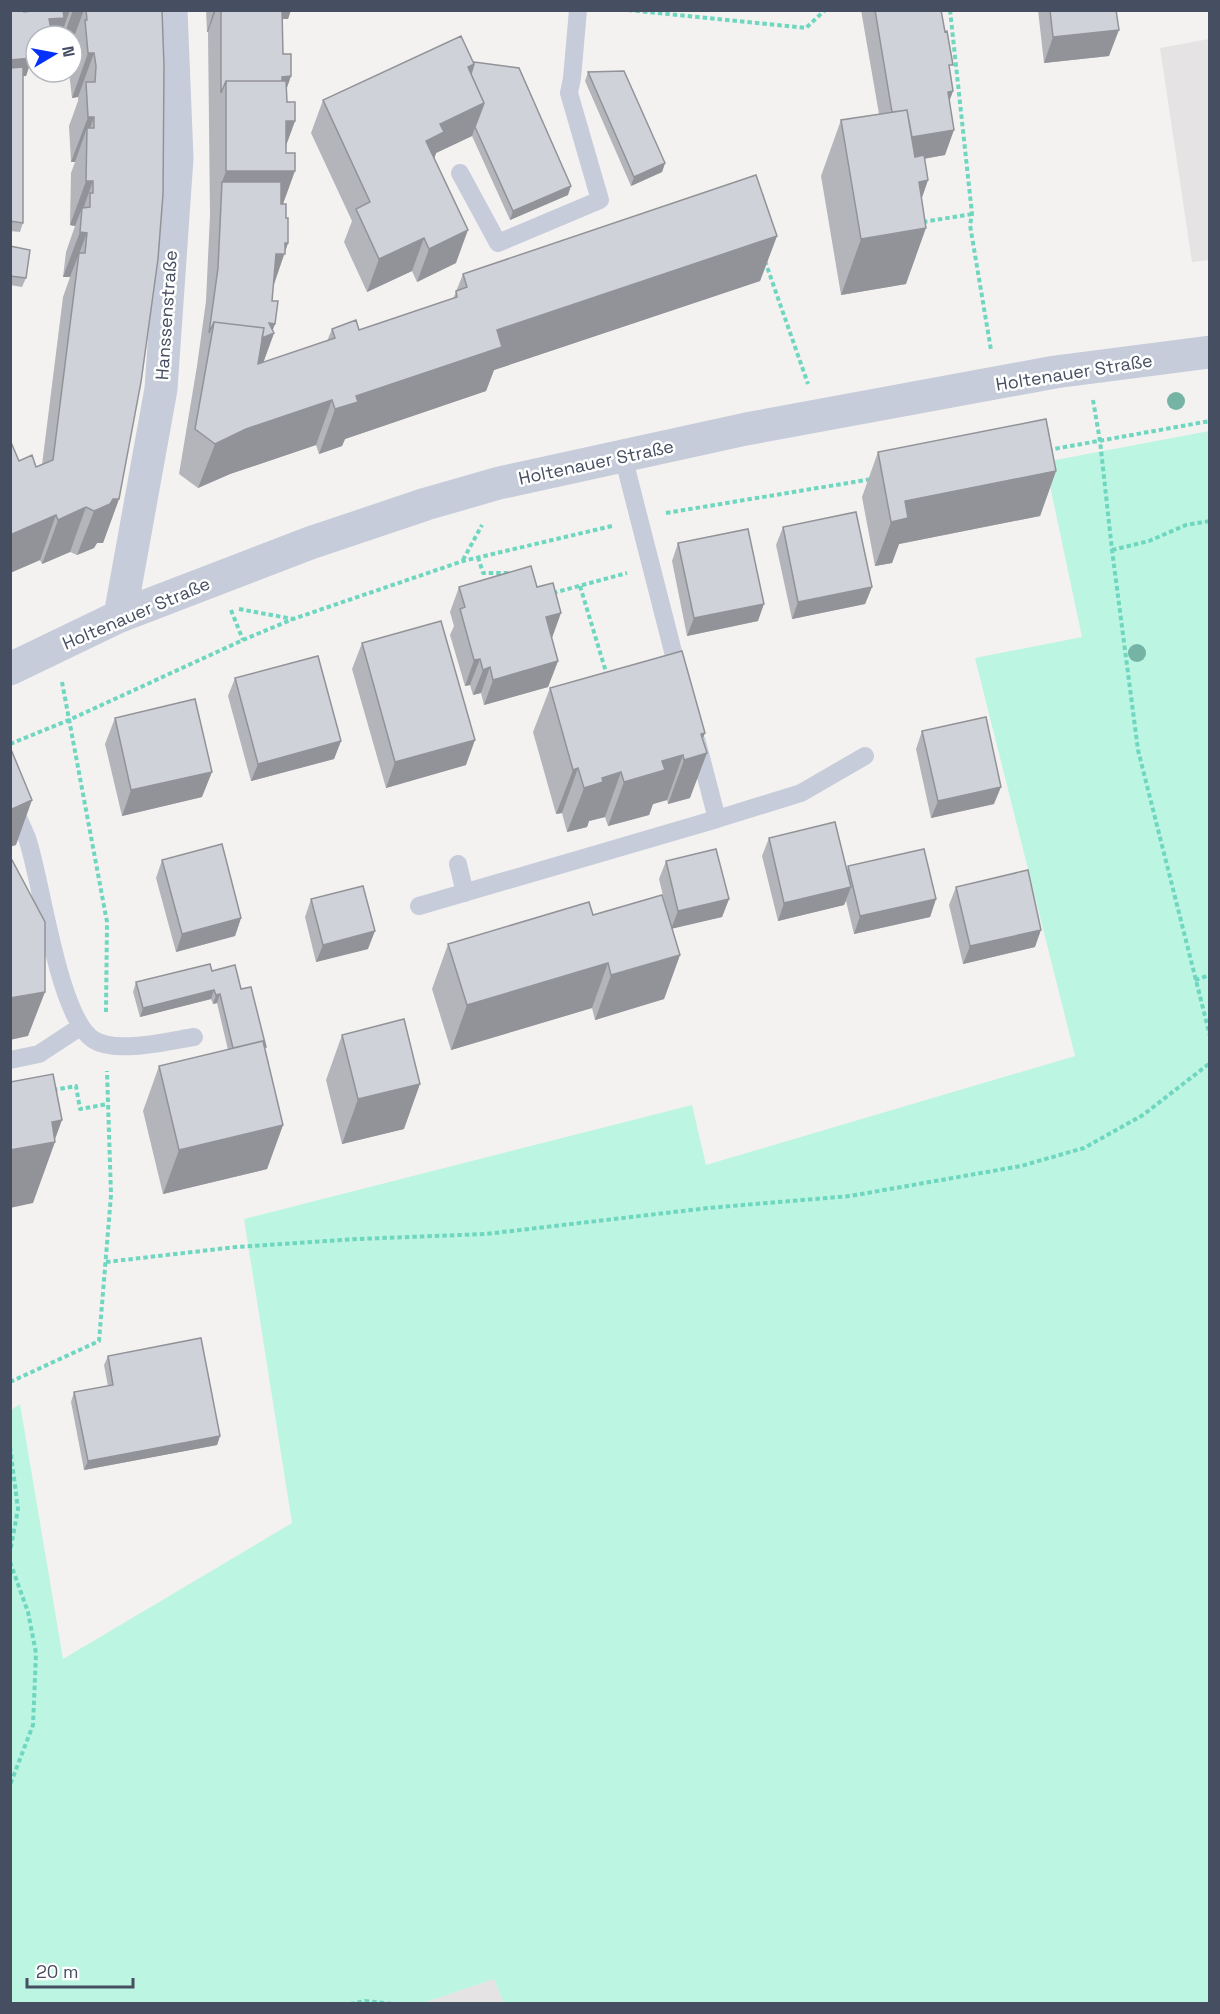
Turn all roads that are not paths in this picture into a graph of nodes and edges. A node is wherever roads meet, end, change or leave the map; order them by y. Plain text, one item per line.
1 (171, 10) edge
2 (578, 10) edge
3 (460, 173) dead end
4 (1209, 352) edge
5 (623, 456) junction
6 (120, 616) junction
7 (10, 669) edge
8 (684, 693) edge
9 (693, 727) edge
10 (865, 756) dead end
11 (10, 800) edge
12 (717, 819) junction
13 (458, 864) dead end
14 (465, 892) junction
15 (418, 906) dead end
16 (80, 1027) junction
17 (194, 1036) dead end
18 (10, 1060) edge

1 - 6 street, Hanssenstraße
2 - 3 lane
4 - 5 street, Holtenauer Straße
5 - 6 street, Holtenauer Straße
5 - 8 lane
6 - 7 street, Holtenauer Straße
9 - 12 lane
10 - 12 lane
11 - 16 lane
12 - 14 lane
13 - 14 lane
14 - 15 lane
16 - 17 lane
16 - 18 lane

